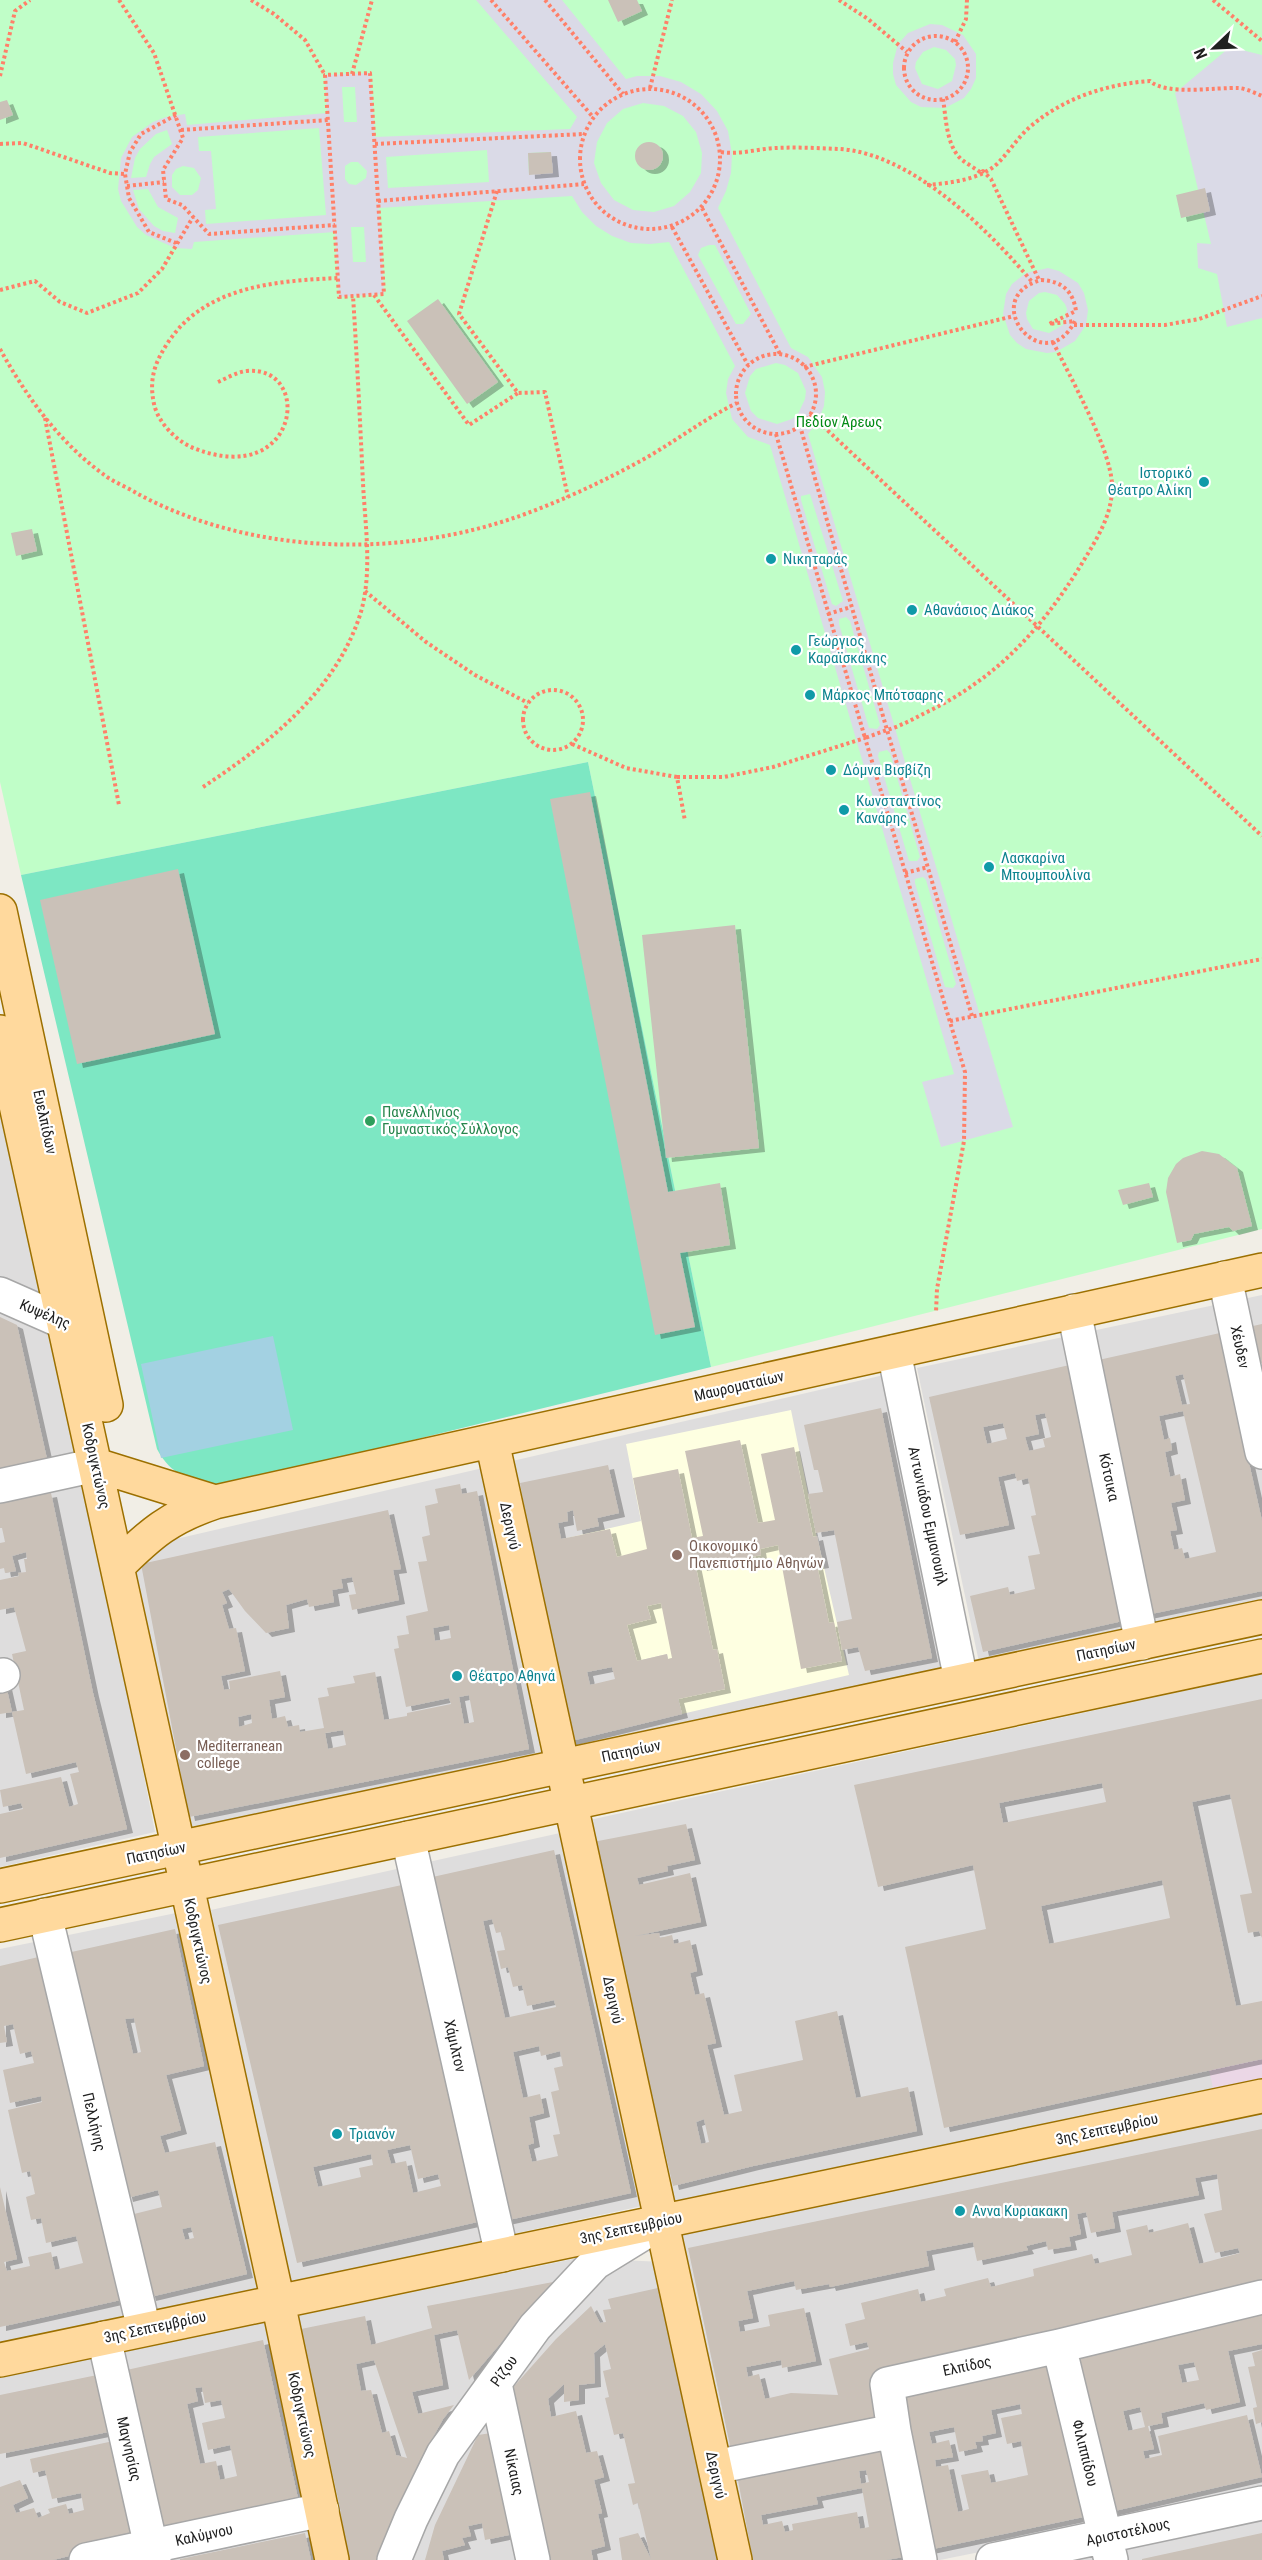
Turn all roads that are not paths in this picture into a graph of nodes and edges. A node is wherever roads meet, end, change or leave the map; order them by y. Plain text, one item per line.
1 (0, 911) edge
2 (0, 1032) edge
3 (1262, 1270) edge
4 (1225, 1278) junction
5 (0, 1294) edge
6 (1074, 1311) junction
7 (77, 1328) junction
8 (894, 1352) junction
9 (492, 1441) junction
10 (1262, 1452) edge
11 (109, 1469) junction
12 (0, 1486) edge
13 (216, 1502) junction
14 (118, 1566) junction
15 (1262, 1617) edge
16 (1142, 1642) junction
17 (1262, 1656) edge
18 (961, 1680) junction
19 (563, 1766) junction
20 (570, 1803) junction
21 (408, 1838) junction
22 (178, 1848) junction
23 (186, 1885) junction
24 (0, 1886) edge
25 (45, 1915) junction
26 (0, 1925) edge
27 (1262, 2096) edge
28 (661, 2222) junction
29 (502, 2255) junction
30 (1262, 2297) edge
31 (278, 2302) junction
32 (144, 2330) junction
33 (104, 2338) junction
34 (1059, 2346) junction
35 (0, 2360) edge
36 (495, 2384) junction
37 (894, 2431) junction
38 (725, 2465) dead end
39 (1262, 2503) edge
40 (322, 2510) junction
41 (1108, 2548) edge
42 (152, 2553) edge
43 (86, 2560) edge
44 (332, 2560) edge
45 (394, 2560) edge
46 (533, 2560) edge
47 (735, 2560) edge
48 (920, 2560) edge
49 (993, 2560) edge

1 - 7 main road, Ευελπίδων
2 - 7 main road, Ευελπίδων
3 - 4 main road, Μαυροματαίων
4 - 6 main road, Μαυροματαίων
4 - 10 street, Χέυδεν
5 - 7 street, Κυψέλης
6 - 8 main road, Μαυροματαίων
6 - 16 street, Κότσικα
7 - 11 main road, Κοδριγκτώνος
8 - 9 main road, Μαυροματαίων
8 - 18 street, Αντωνιάδου Εμμανουήλ
9 - 13 main road, Μαυροματαίων
9 - 19 main road, Δεριγνύ
11 - 12 street
11 - 13 main road, Μαυροματαίων
11 - 14 main road, Κοδριγκτώνος
13 - 14 main road, Μαυροματαίων
14 - 22 main road, Κοδριγκτώνος
15 - 16 main road, Πατησίων
16 - 18 main road, Πατησίων
17 - 20 main road
18 - 19 main road, Πατησίων
19 - 20 main road, Δεριγνύ
19 - 22 main road, Πατησίων
20 - 21 main road
20 - 28 main road, Δεριγνύ
21 - 23 main road
21 - 29 street, Χάμιλτον
22 - 23 main road, Κοδριγκτώνος
22 - 24 main road, Πατησίων
23 - 25 main road
23 - 31 main road, Κοδριγκτώνος
25 - 26 main road
25 - 32 street, Πελλήνης
27 - 28 main road, 3ης Σεπτεμβρίου
28 - 29 main road, 3ης Σεπτεμβρίου
28 - 36 street, Ρίζου
28 - 47 main road, Δεριγνύ
29 - 31 main road, 3ης Σεπτεμβρίου
30 - 34 street, Ελπίδος
31 - 32 main road, 3ης Σεπτεμβρίου
31 - 40 main road, Κοδριγκτώνος
32 - 33 main road, 3ης Σεπτεμβρίου
33 - 35 main road, 3ης Σεπτεμβρίου
33 - 42 street, Μαγνησίας
34 - 37 street, Ελπίδος
34 - 41 street, Φιλιππίδου
36 - 45 street, Ρίζου
36 - 46 street, Νίκαιας
37 - 38 street
37 - 48 street
39 - 41 street, Αριστοτέλους
40 - 42 street, Καλύμνου
40 - 44 main road, Κοδριγκτώνος
41 - 49 street, Αριστοτέλους
42 - 43 street, Καλύμνου

